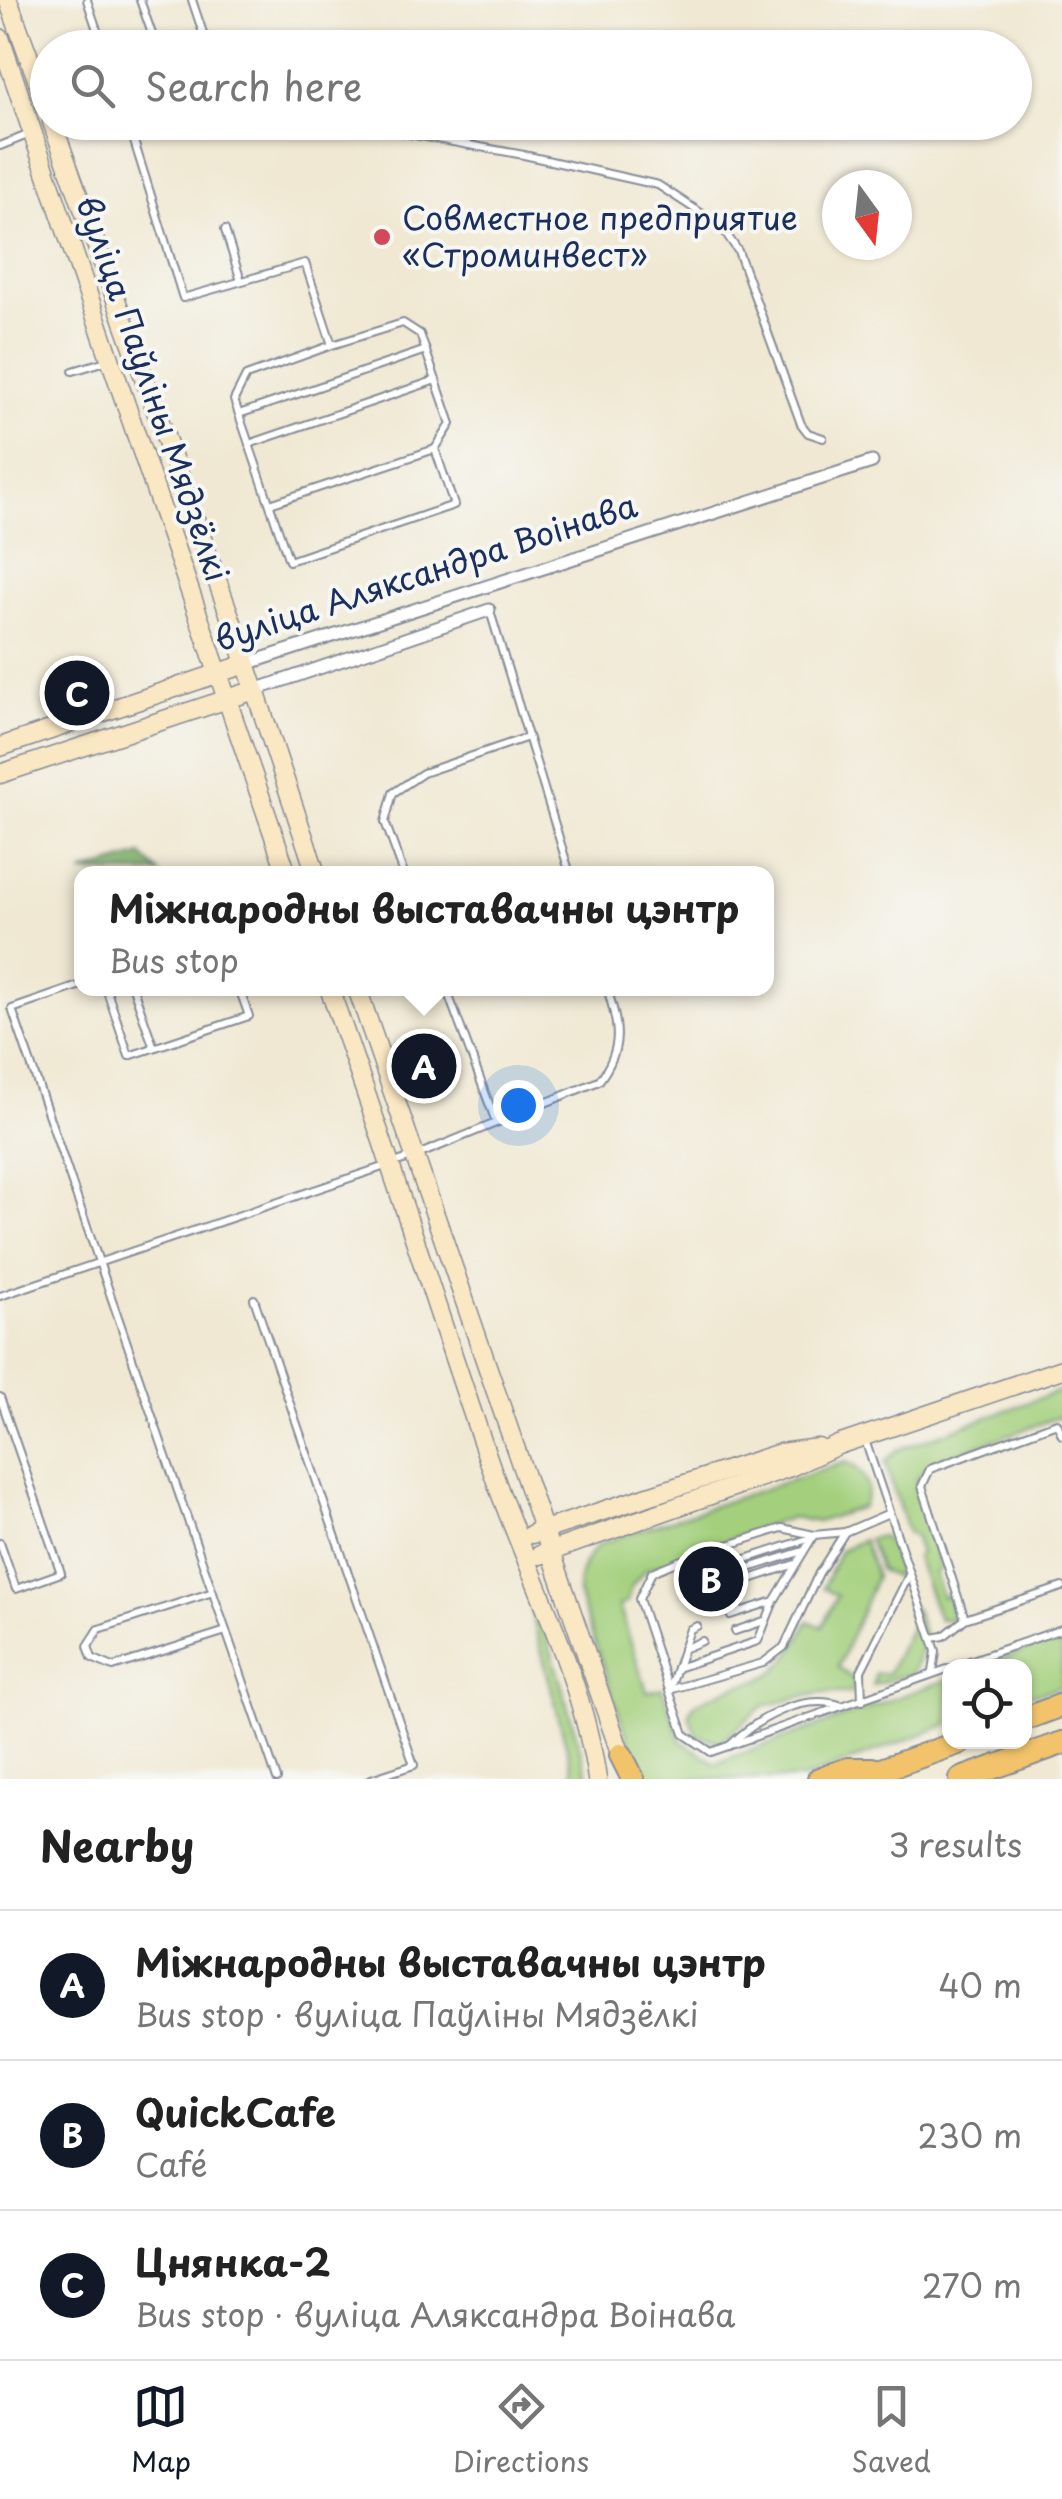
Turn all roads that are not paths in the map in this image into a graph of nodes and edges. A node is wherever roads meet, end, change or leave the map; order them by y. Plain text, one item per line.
1 (8, 0) edge
2 (87, 0) edge
3 (140, 0) edge
4 (192, 0) edge
5 (97, 30) edge
6 (151, 30) edge
7 (202, 30) edge
8 (0, 38) edge
9 (30, 57) edge
10 (30, 124) edge
11 (30, 134) edge
12 (35, 140) edge
13 (61, 140) edge
14 (134, 140) edge
15 (444, 140) edge
16 (0, 146) edge
17 (225, 230) dead end
18 (241, 281) junction
19 (332, 345) junction
20 (426, 350) junction
21 (112, 359) junction
22 (73, 371) dead end
23 (436, 380) junction
24 (239, 414) junction
25 (823, 438) dead end
26 (249, 444) junction
27 (435, 449) junction
28 (872, 462) dead end
29 (270, 504) junction
30 (490, 610) joint
31 (246, 664) junction
32 (218, 672) junction
33 (255, 690) junction
34 (227, 699) junction
35 (528, 737) junction
36 (0, 747) edge
37 (0, 774) edge
38 (284, 866) edge
39 (313, 866) edge
40 (401, 866) edge
41 (568, 866) edge
42 (74, 988) edge
43 (109, 996) edge
44 (136, 996) edge
45 (241, 996) edge
46 (332, 996) edge
47 (360, 996) edge
48 (449, 996) edge
49 (610, 996) edge
50 (154, 1048) junction
51 (496, 1122) junction
52 (415, 1156) junction
53 (391, 1163) junction
54 (99, 1262) junction
55 (0, 1296) edge
56 (254, 1299) dead end
57 (1062, 1369) edge
58 (0, 1397) edge
59 (2, 1412) edge
60 (1062, 1435) edge
61 (864, 1436) junction
62 (838, 1445) junction
63 (890, 1513) junction
64 (544, 1531) junction
65 (845, 1532) junction
66 (813, 1536) junction
67 (518, 1538) junction
68 (0, 1543) edge
69 (804, 1550) junction
70 (710, 1551) dead end
71 (550, 1552) junction
72 (526, 1560) junction
73 (681, 1560) dead end
74 (743, 1560) dead end
75 (796, 1563) junction
76 (746, 1570) dead end
77 (910, 1572) junction
78 (750, 1579) dead end
79 (1062, 1587) edge
80 (213, 1592) junction
81 (774, 1601) junction
82 (730, 1615) dead end
83 (965, 1619) junction
84 (766, 1620) junction
85 (697, 1626) dead end
86 (226, 1630) junction
87 (1062, 1630) edge
88 (735, 1631) dead end
89 (932, 1638) junction
90 (702, 1641) dead end
91 (683, 1649) junction
92 (976, 1659) edge
93 (677, 1668) junction
94 (942, 1671) edge
95 (933, 1674) junction
96 (669, 1690) junction
97 (862, 1700) junction
98 (1062, 1705) edge
99 (845, 1707) junction
100 (1032, 1716) edge
101 (1062, 1743) edge
102 (728, 1747) junction
103 (942, 1749) edge
104 (621, 1755) joint
105 (885, 1769) junction
106 (277, 1779) edge
107 (371, 1779) edge
108 (597, 1779) edge
109 (632, 1779) edge
110 (819, 1779) edge
111 (855, 1779) edge
112 (962, 1779) edge

1 - 9 street, вуліца Паўліны Мядзёлкі
2 - 5 lane
3 - 6 lane
4 - 7 lane
8 - 10 street, вуліца Паўліны Мядзёлкі
11 - 16 lane
12 - 21 street, вуліца Паўліны Мядзёлкі
13 - 31 street, вуліца Паўліны Мядзёлкі
14 - 18 lane
15 - 25 lane
17 - 18 lane
18 - 19 lane
19 - 20 lane
19 - 24 lane
20 - 23 lane
20 - 24 lane
21 - 22 lane
21 - 32 street, вуліца Паўліны Мядзёлкі
23 - 26 lane
23 - 27 lane
24 - 26 lane
26 - 29 lane
27 - 29 lane
27 - 29 lane
28 - 31 street, вуліца Аляксандра Воінава
30 - 33 street, вуліца Аляксандра Воінава
30 - 35 lane
31 - 32 street, вуліца Аляксандра Воінава
31 - 33 street, вуліца Паўліны Мядзёлкі
32 - 34 street, вуліца Паўліны Мядзёлкі
32 - 36 street, вуліца Аляксандра Воінава
33 - 34 street, вуліца Аляксандра Воінава
33 - 39 street, вуліца Паўліны Мядзёлкі
34 - 37 street, вуліца Аляксандра Воінава
34 - 38 street, вуліца Паўліны Мядзёлкі
35 - 40 lane
35 - 41 lane
42 - 54 lane
43 - 50 lane
44 - 50 lane
45 - 50 lane
46 - 53 street
47 - 52 street
48 - 51 lane
49 - 51 lane
51 - 52 lane
52 - 53 lane
52 - 64 street
53 - 54 lane
53 - 67 street
54 - 55 lane
54 - 80 lane
56 - 107 lane
57 - 61 street
58 - 59 lane
59 - 68 lane
60 - 83 lane
61 - 62 street
61 - 63 lane
62 - 64 street
62 - 71 street
63 - 65 lane
63 - 77 lane
64 - 67 street
64 - 71 street
65 - 66 lane
65 - 96 lane
66 - 69 lane
66 - 70 lane
66 - 74 lane
67 - 72 street
69 - 75 lane
69 - 76 lane
71 - 72 street
71 - 104 street
72 - 108 street
73 - 96 lane
75 - 78 lane
75 - 81 lane
77 - 89 lane
77 - 97 lane
79 - 83 lane
80 - 86 lane
80 - 86 lane
81 - 82 lane
81 - 84 lane
83 - 89 lane
84 - 88 lane
84 - 93 lane
85 - 91 lane
86 - 106 lane
87 - 92 lane
89 - 95 lane
90 - 91 lane
91 - 93 lane
93 - 96 lane
94 - 95 lane
95 - 97 lane
96 - 102 lane
97 - 99 lane
98 - 100 highway
99 - 102 lane
99 - 102 lane
101 - 112 highway
103 - 105 highway
104 - 109 highway
105 - 110 highway
105 - 111 highway

